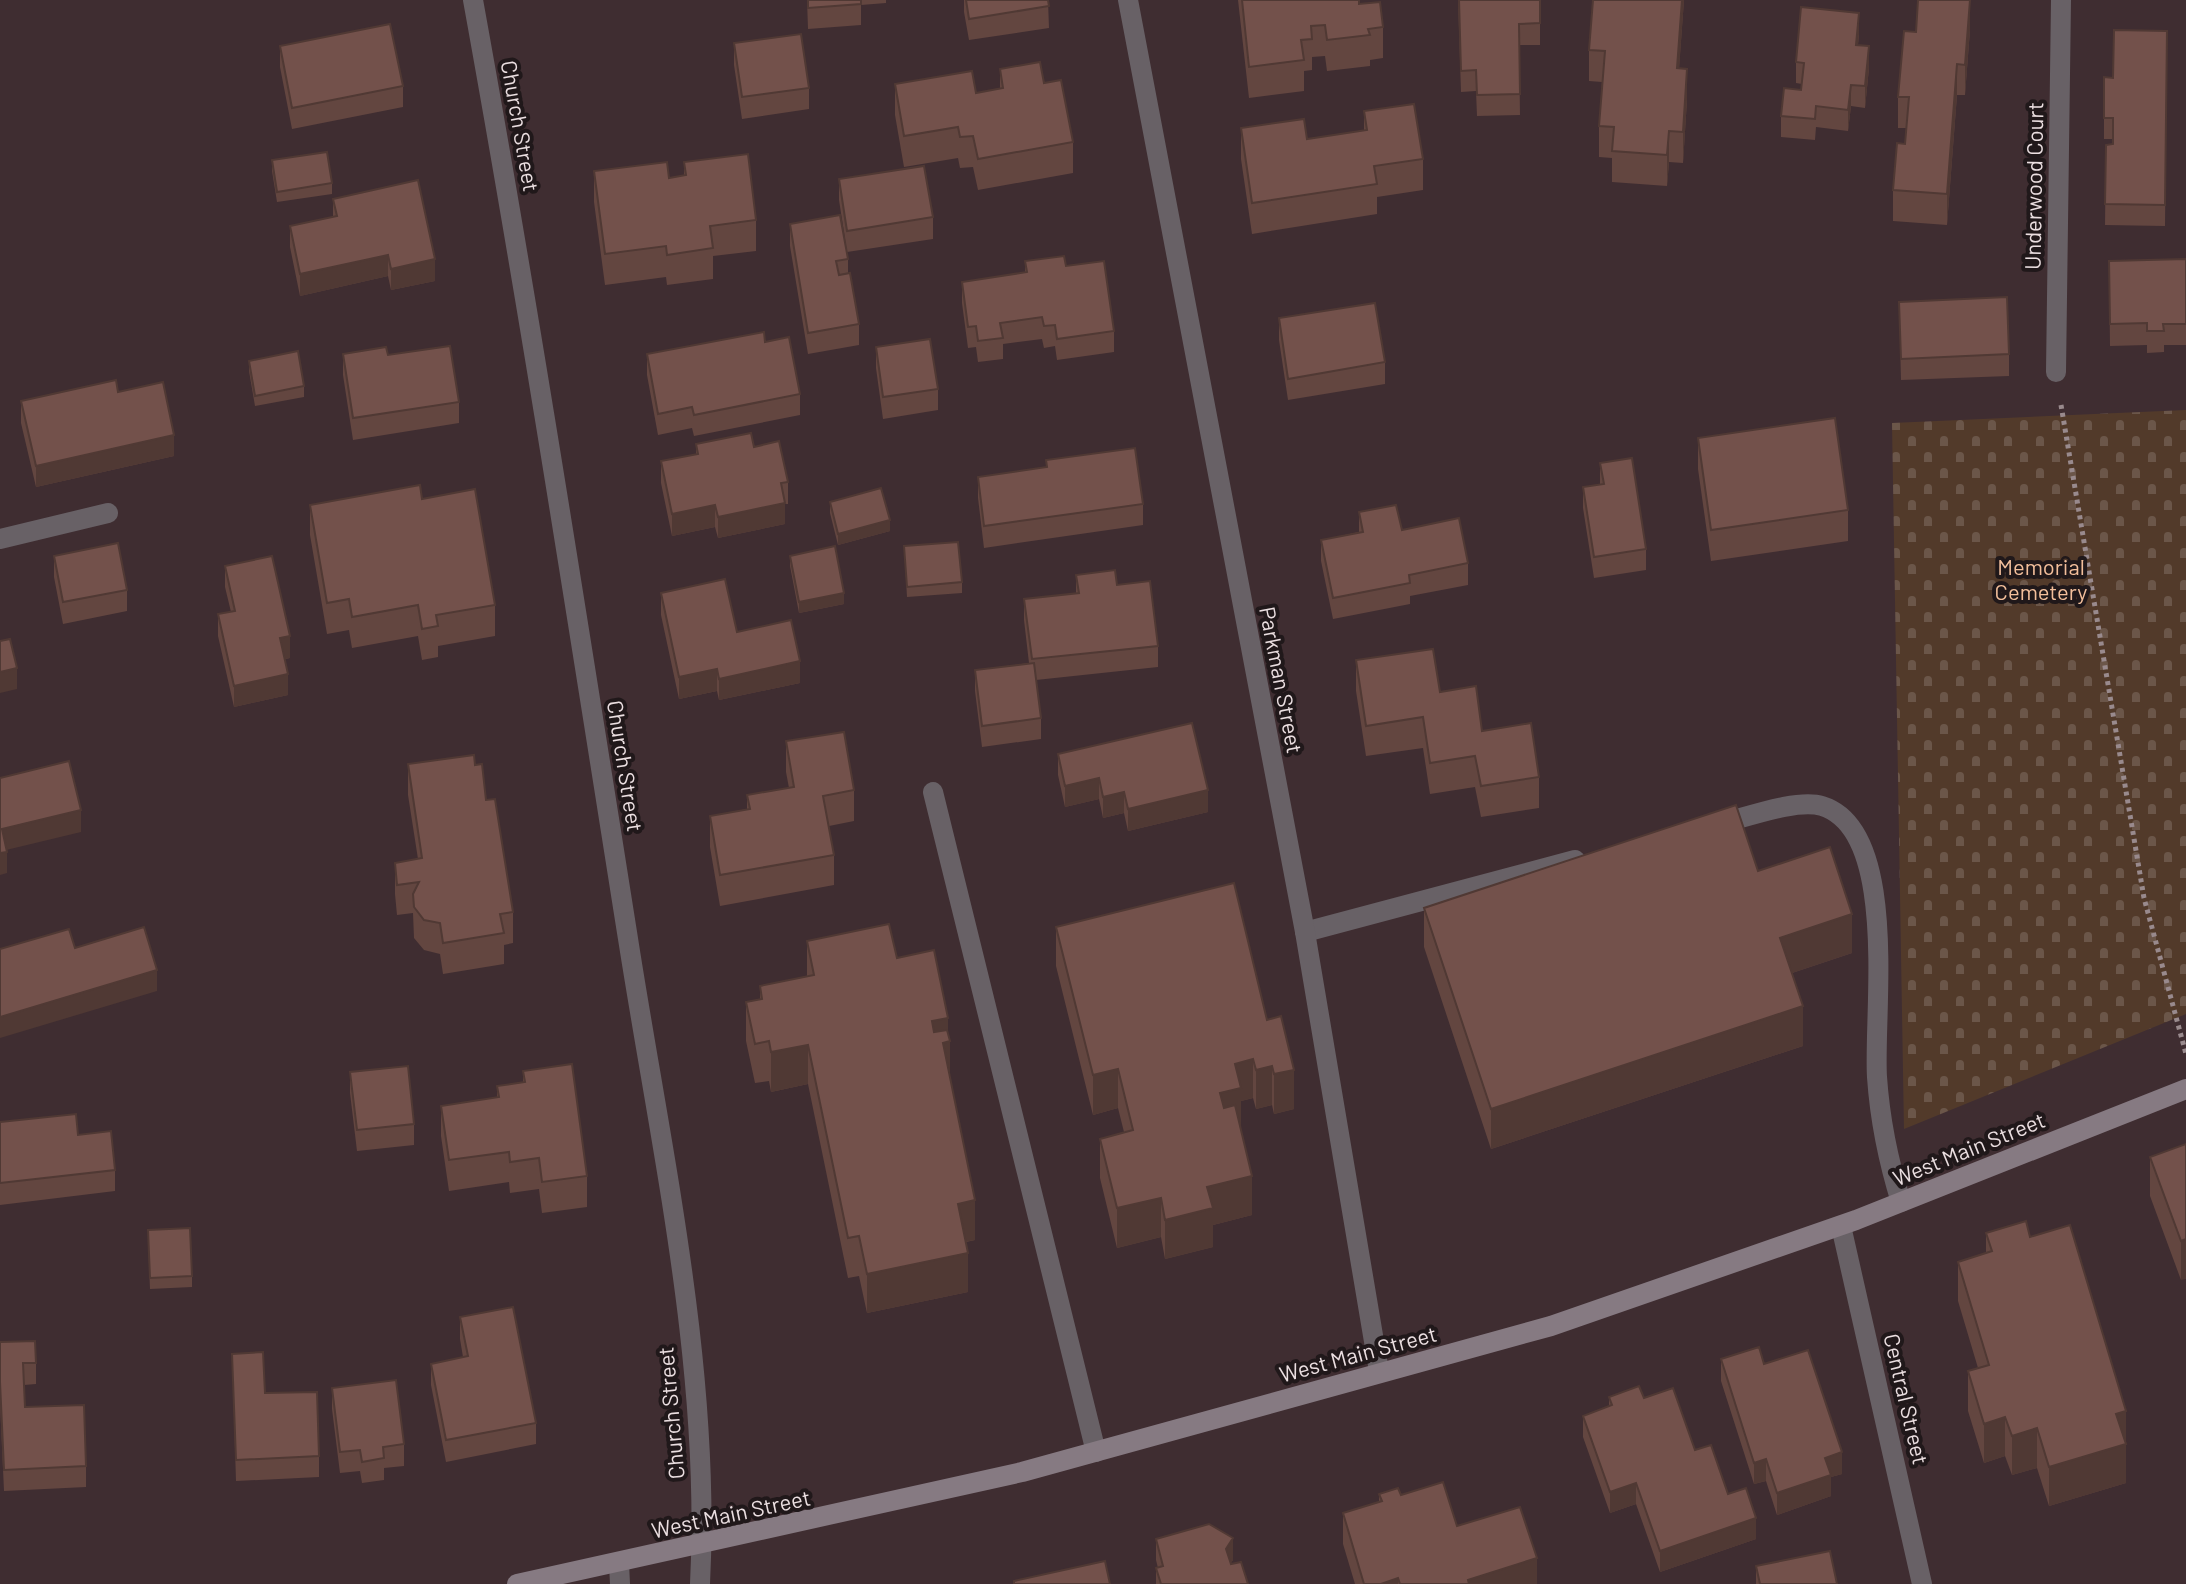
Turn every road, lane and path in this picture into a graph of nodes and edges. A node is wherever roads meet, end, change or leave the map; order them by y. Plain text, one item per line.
1 (473, 0) edge
2 (1128, 0) edge
3 (2061, 0) edge
4 (2056, 372) joint
5 (108, 513) dead end
6 (0, 539) edge
7 (933, 792) dead end
8 (1693, 831) edge
9 (1601, 853) edge
10 (1305, 932) junction
11 (2186, 1055) edge
12 (2186, 1089) edge
13 (1901, 1202) junction
14 (1841, 1226) junction
15 (1379, 1371) junction
16 (1096, 1452) junction
17 (703, 1543) junction
18 (620, 1574) edge
19 (517, 1584) edge
20 (700, 1584) edge
21 (1922, 1584) edge

1 - 17 street, Church Street
2 - 10 street, Parkman Street
3 - 4 street, Underwood Court
4 - 11 path
5 - 6 street
7 - 16 street
8 - 13 street
9 - 10 street
10 - 15 street, Parkman Street
12 - 13 main road, West Main Street
13 - 14 main road, West Main Street
14 - 15 main road, West Main Street
14 - 21 street, Central Street
15 - 16 main road, West Main Street
16 - 17 main road, West Main Street
17 - 18 main road, West Main Street
17 - 20 street, Church Street
18 - 19 main road, West Main Street

